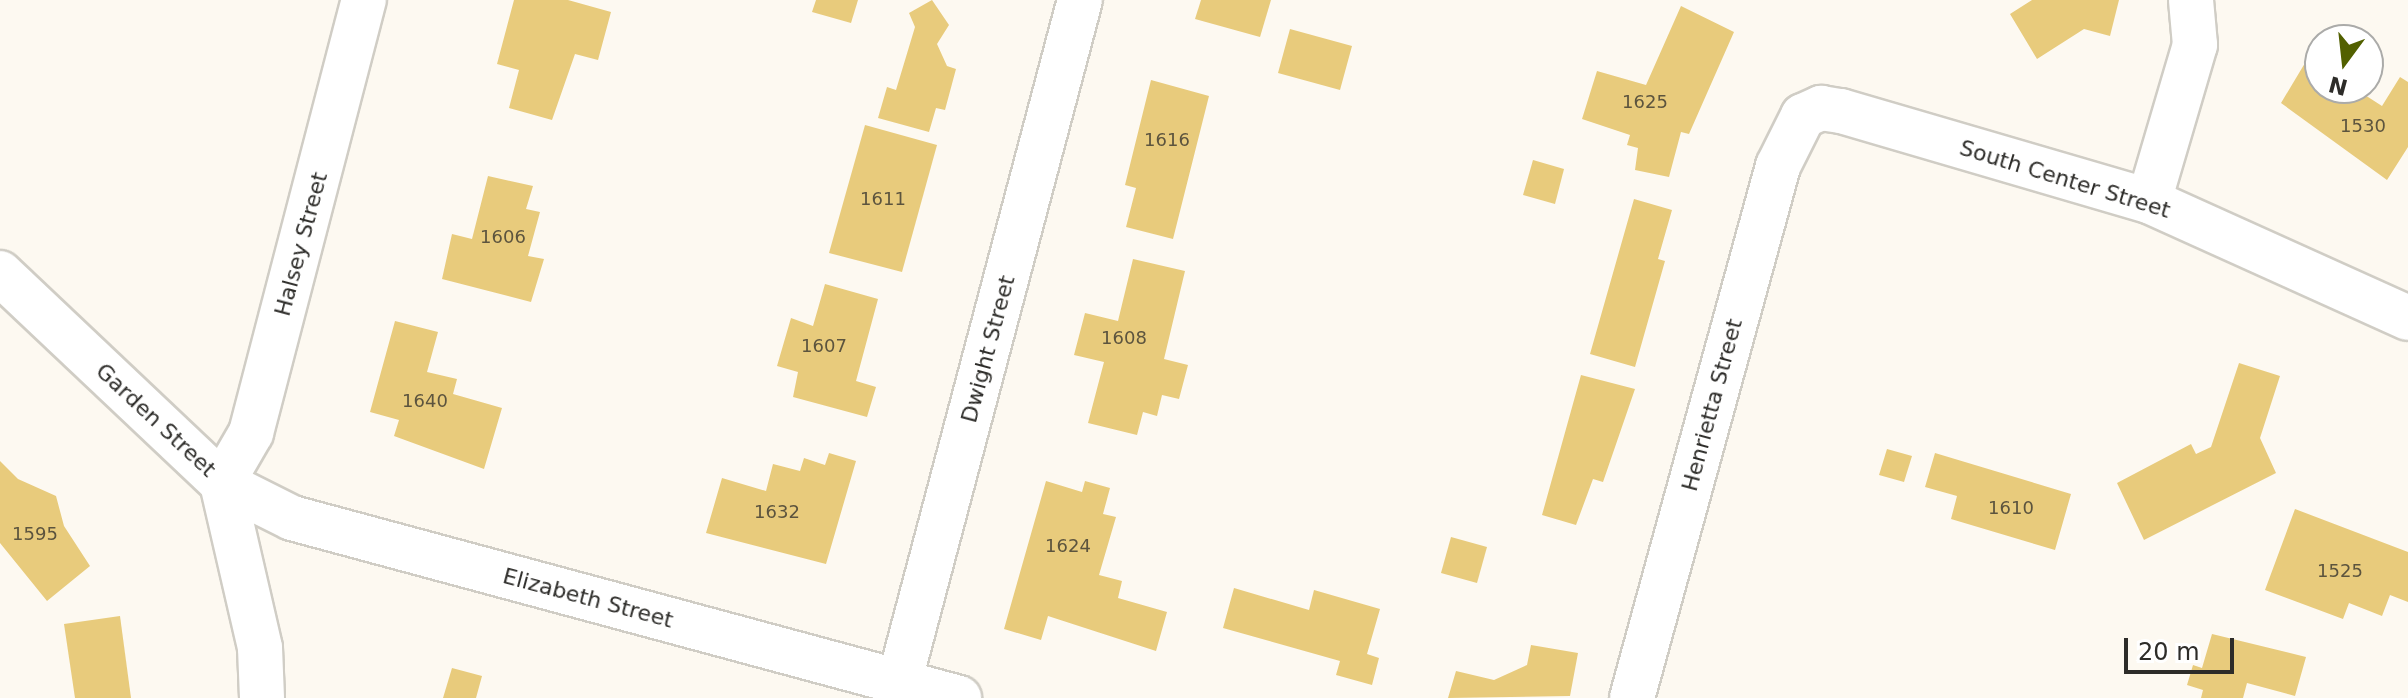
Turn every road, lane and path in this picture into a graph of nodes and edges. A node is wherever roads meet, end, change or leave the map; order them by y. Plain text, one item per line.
1 (1080, 0) edge
2 (2191, 0) edge
3 (353, 9) edge
4 (1803, 116) joint
5 (2149, 201) junction
6 (0, 273) edge
7 (2408, 318) edge
8 (222, 483) junction
9 (897, 690) edge
10 (262, 698) edge
11 (959, 698) edge
12 (1632, 698) edge

1 - 9 street, Dwight Street
2 - 5 street
3 - 8 street, Halsey Street
4 - 5 street, South Center Street
4 - 12 street, Henrietta Street
5 - 7 street, South Center Street
6 - 8 street, Garden Street
8 - 9 street, Elizabeth Street
8 - 10 street, Garden Street
9 - 11 street, Elizabeth Street

